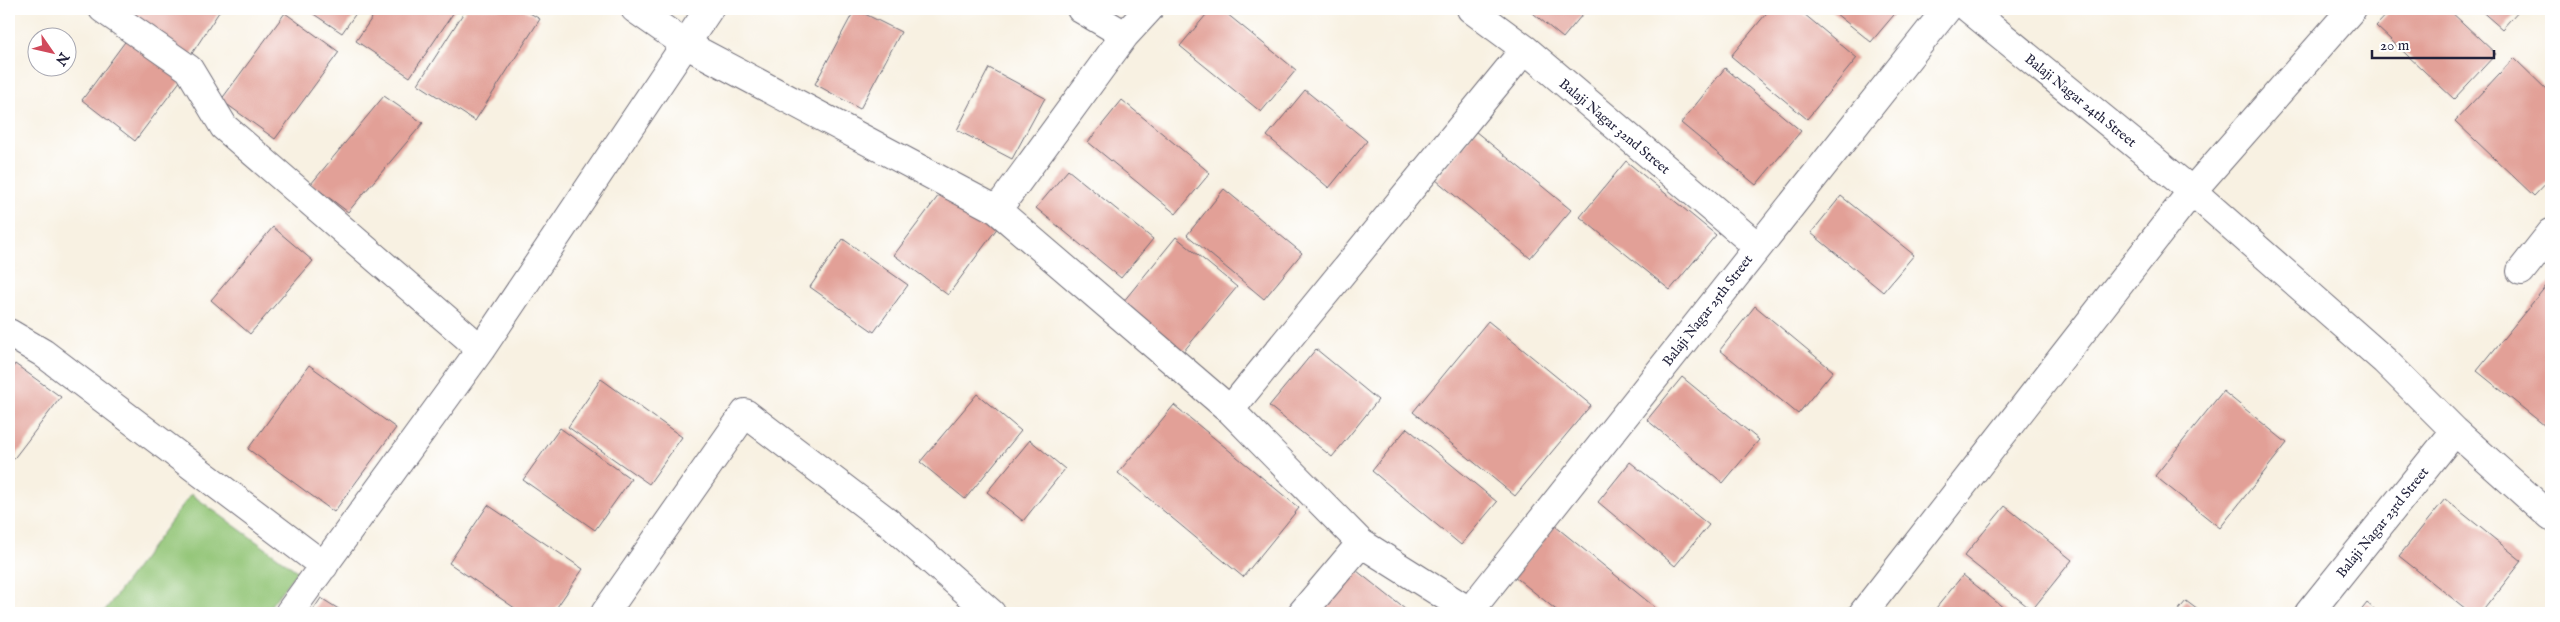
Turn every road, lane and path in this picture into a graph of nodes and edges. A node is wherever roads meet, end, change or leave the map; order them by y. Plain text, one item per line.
1 (103, 9) edge
2 (635, 9) edge
3 (709, 9) edge
4 (1081, 9) edge
5 (1149, 9) edge
6 (1471, 9) edge
7 (1947, 9) edge
8 (1969, 9) edge
9 (2352, 9) edge
10 (1125, 34) junction
11 (685, 44) junction
12 (1525, 49) junction
13 (2192, 191) junction
14 (997, 210) junction
15 (2551, 233) edge
16 (1757, 246) junction
17 (2521, 271) dead end
18 (9, 333) edge
19 (482, 349) junction
20 (1230, 410) junction
21 (2454, 431) junction
22 (2551, 517) edge
23 (1361, 544) junction
24 (324, 566) junction
25 (1470, 612) edge
26 (289, 613) edge
27 (604, 613) edge
28 (991, 613) edge
29 (1302, 613) edge
30 (1863, 613) edge
31 (2309, 613) edge

1 - 19 street
2 - 11 street
3 - 11 street
4 - 10 street
5 - 10 street
6 - 12 street, Balaji Nagar 32nd Street
7 - 16 street, Balaji Nagar 25th Street
8 - 13 street, Balaji Nagar 24th Street
9 - 13 street
10 - 14 street
11 - 14 street
11 - 19 street
12 - 16 street, Balaji Nagar 32nd Street
12 - 20 street
13 - 21 street, Balaji Nagar 24th Street
13 - 30 street
14 - 20 street
15 - 17 street
16 - 25 street, Balaji Nagar 25th Street
18 - 24 street
19 - 24 street
20 - 23 street
21 - 22 street, Balaji Nagar 24th Street
21 - 31 street, Balaji Nagar 23rd Street
23 - 25 street
23 - 29 street
24 - 26 street
27 - 28 street

